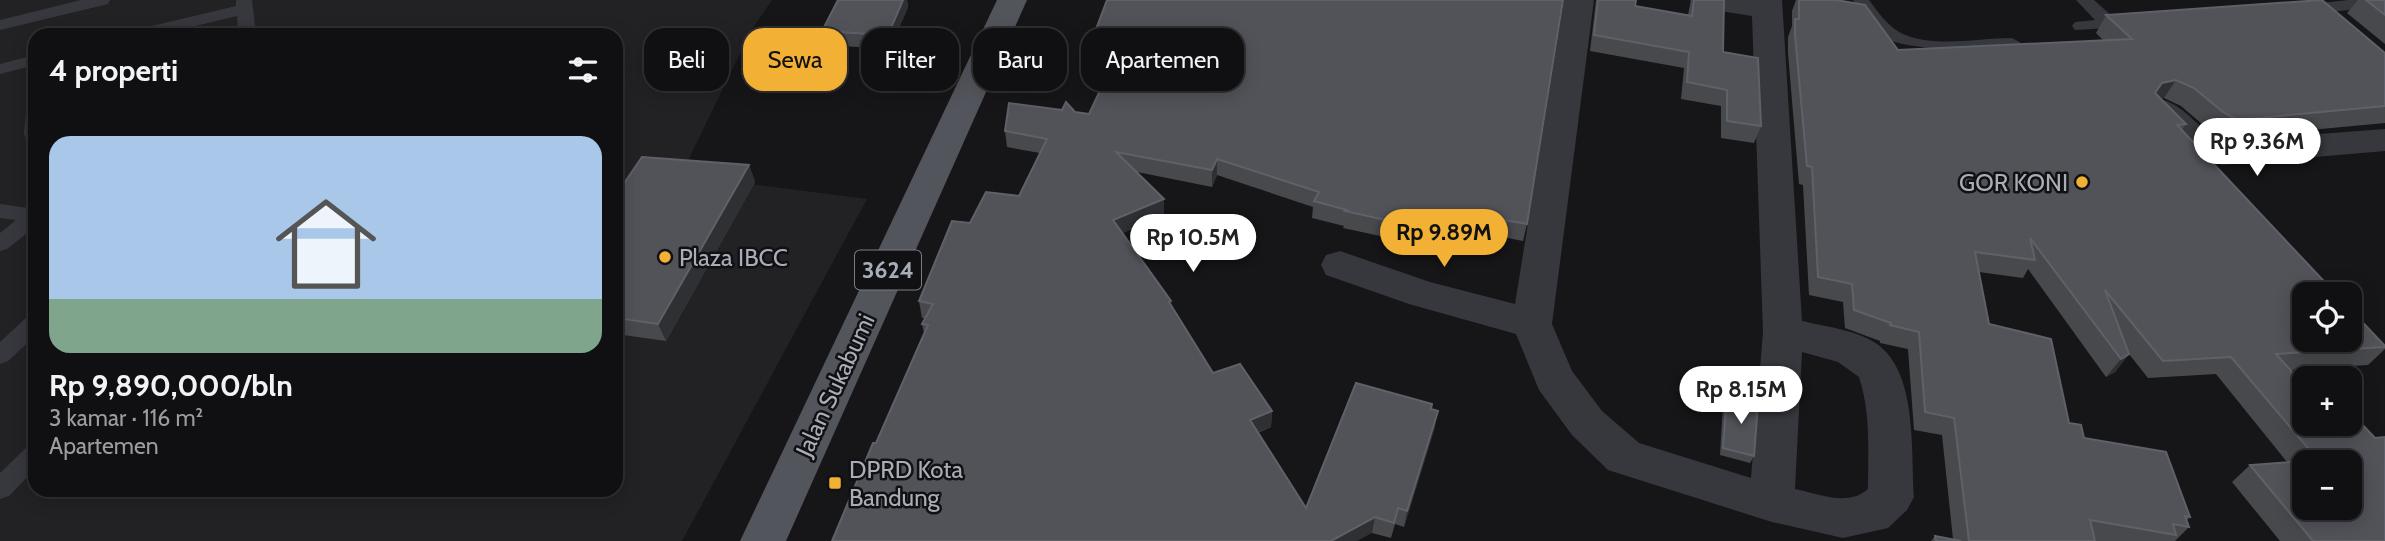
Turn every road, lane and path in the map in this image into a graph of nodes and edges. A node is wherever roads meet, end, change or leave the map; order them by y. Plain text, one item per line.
1 (103, 0) edge
2 (1012, 0) edge
3 (1579, 0) edge
4 (1705, 0) edge
5 (1861, 0) edge
6 (2084, 0) edge
7 (2385, 1) edge
8 (244, 4) edge
9 (1768, 5) edge
10 (2306, 7) edge
11 (2152, 21) edge
12 (0, 24) edge
13 (2110, 24) junction
14 (2081, 26) dead end
15 (173, 28) edge
16 (246, 28) edge
17 (2347, 32) edge
18 (2012, 43) edge
19 (28, 62) edge
20 (0, 69) edge
21 (2162, 111) edge
22 (2385, 140) edge
23 (0, 211) edge
24 (28, 215) edge
25 (28, 222) edge
26 (0, 244) edge
27 (1340, 265) dead end
28 (1532, 324) junction
29 (28, 329) edge
30 (1783, 332) junction
31 (0, 355) edge
32 (28, 461) edge
33 (0, 489) edge
34 (1772, 503) junction
35 (763, 541) edge

1 - 12 lane
2 - 35 main road, Jalan Sukabumi / 3624
3 - 28 street
4 - 9 street
5 - 18 lane
6 - 13 lane
7 - 10 lane
8 - 15 lane
8 - 16 lane
9 - 30 street
10 - 17 street
11 - 13 lane
13 - 14 lane
19 - 20 lane
21 - 22 street
23 - 24 lane
25 - 26 lane
27 - 28 street
28 - 34 street
29 - 31 lane
30 - 34 street
30 - 34 street
32 - 33 lane

